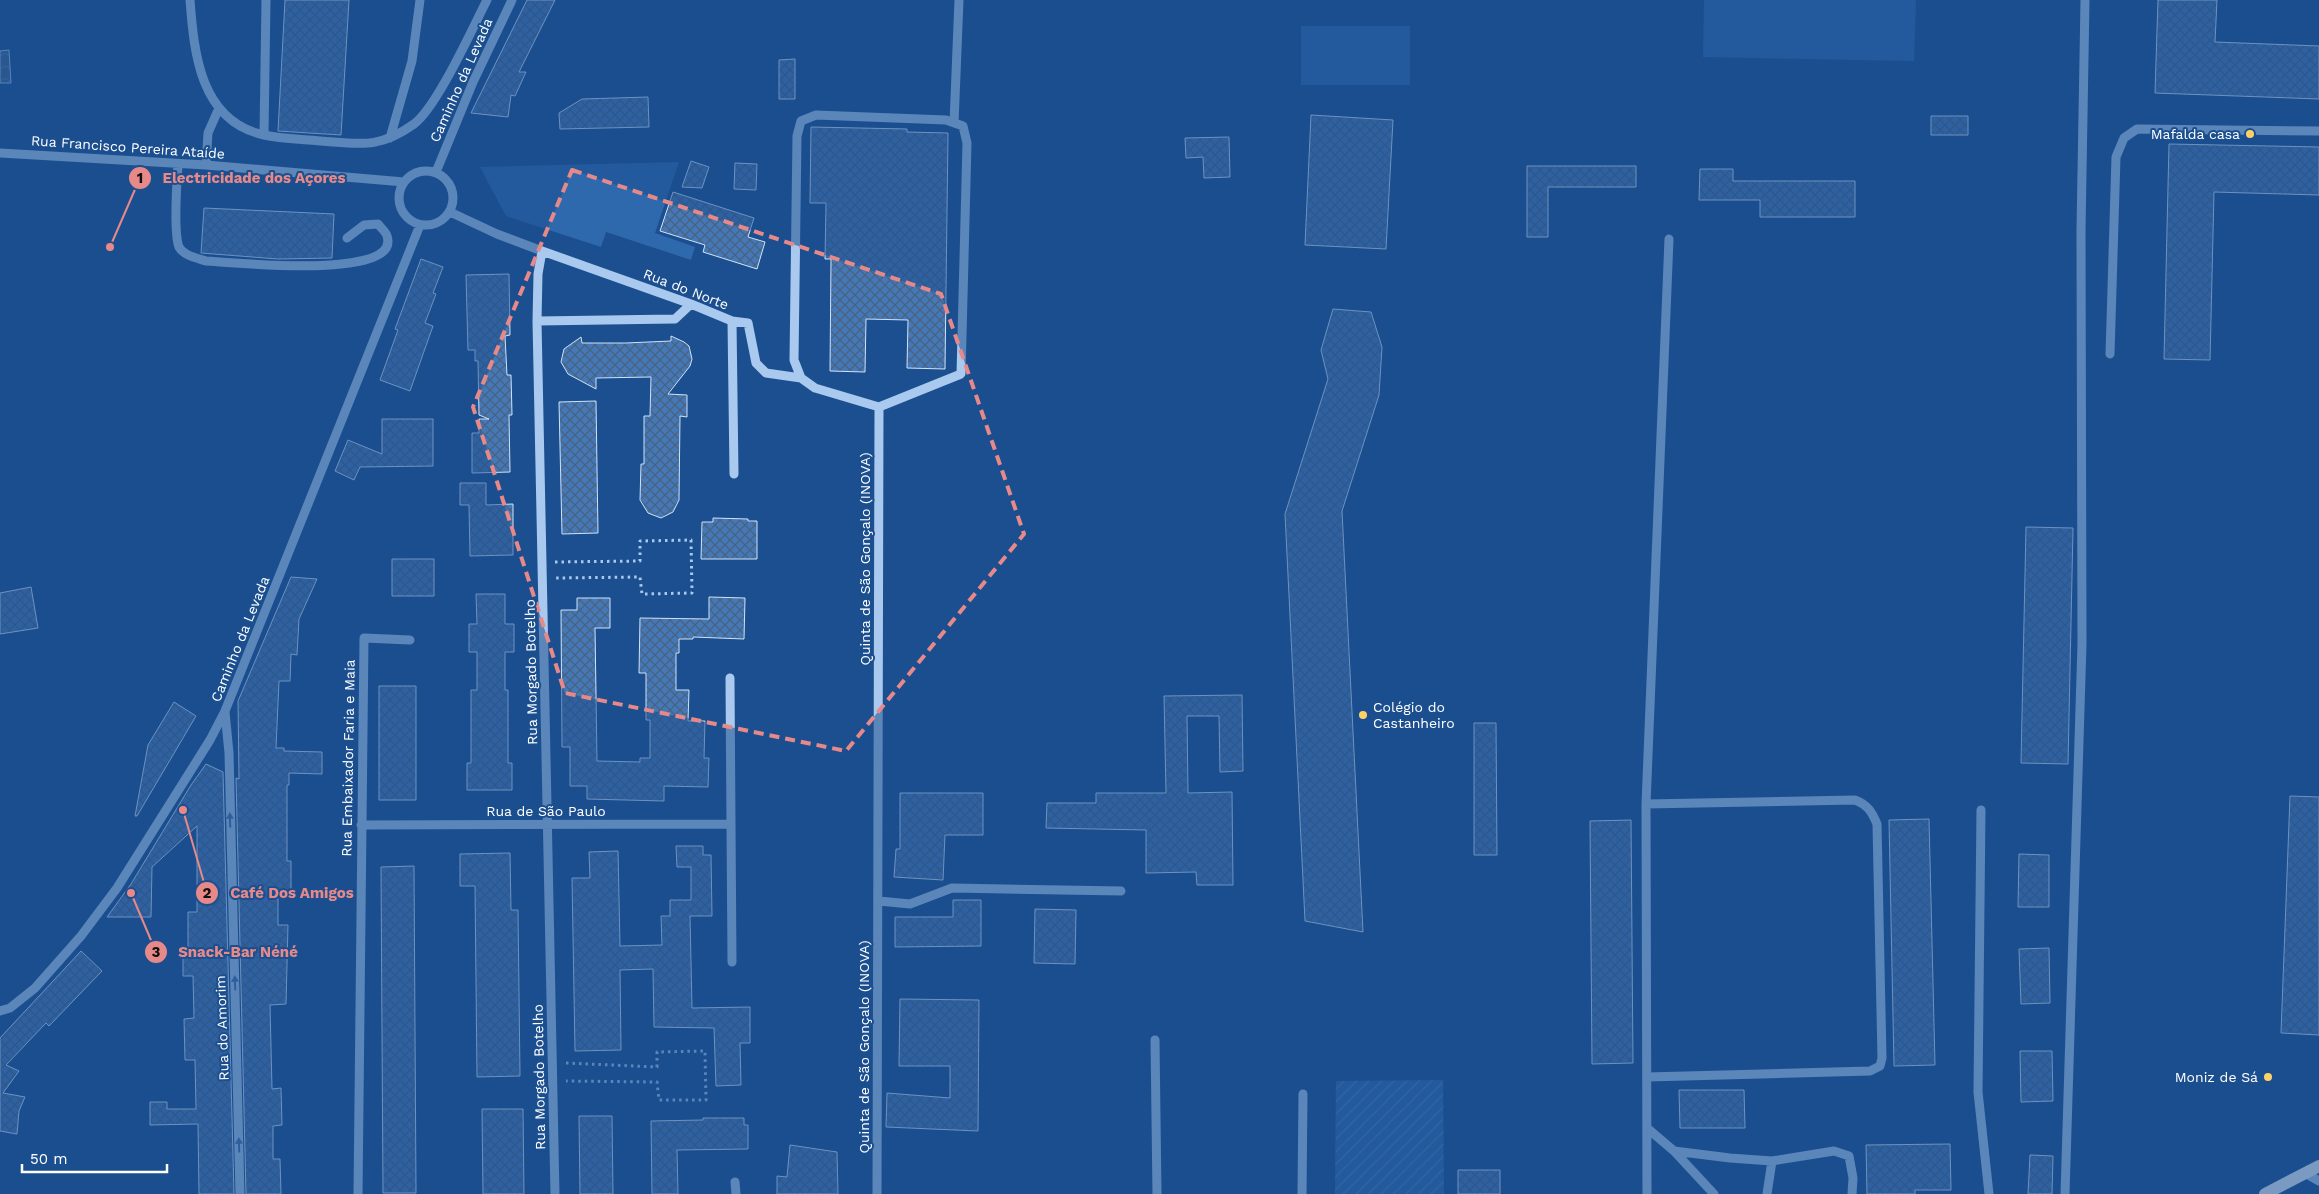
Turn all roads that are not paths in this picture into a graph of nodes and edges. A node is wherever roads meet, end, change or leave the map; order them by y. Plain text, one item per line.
1 (190, 0) edge
2 (266, 0) edge
3 (420, 0) edge
4 (487, 0) edge
5 (512, 0) edge
6 (959, 0) edge
7 (2084, 0) edge
8 (219, 108) junction
9 (954, 123) junction
10 (2319, 131) edge
11 (264, 135) junction
12 (390, 138) junction
13 (0, 154) edge
14 (178, 164) junction
15 (206, 165) junction
16 (436, 172) junction
17 (404, 182) junction
18 (450, 212) junction
19 (420, 225) junction
20 (347, 238) dead end
21 (1669, 239) dead end
22 (542, 251) junction
23 (691, 304) junction
24 (537, 321) junction
25 (732, 321) junction
26 (2110, 354) dead end
27 (801, 378) junction
28 (879, 407) junction
29 (734, 474) dead end
30 (410, 640) dead end
31 (730, 678) dead end
32 (225, 711) junction
33 (1646, 804) junction
34 (1981, 810) dead end
35 (731, 824) junction
36 (361, 825) junction
37 (548, 825) junction
38 (1122, 891) dead end
39 (879, 901) junction
40 (732, 962) dead end
41 (0, 1012) edge
42 (1155, 1040) dead end
43 (1647, 1077) junction
44 (1303, 1094) dead end
45 (1647, 1128) junction
46 (1674, 1150) junction
47 (1772, 1160) junction
48 (2319, 1162) edge
49 (2319, 1166) edge
50 (2305, 1172) junction
51 (2319, 1181) edge
52 (735, 1182) dead end
53 (240, 1194) edge
54 (358, 1194) edge
55 (555, 1194) edge
56 (736, 1194) edge
57 (878, 1194) edge
58 (1156, 1194) edge
59 (1302, 1194) edge
60 (1647, 1194) edge
61 (1714, 1194) edge
62 (1767, 1194) edge
63 (1852, 1194) edge
64 (1989, 1194) edge
65 (2064, 1194) edge
66 (2265, 1194) edge

1 - 8 street
2 - 11 street
3 - 12 street
4 - 12 street
5 - 16 street, Caminho da Levada
6 - 9 street
7 - 65 street
8 - 11 street
8 - 15 street
9 - 27 street
9 - 28 street
10 - 26 street
11 - 12 street
13 - 14 street, Rua Francisco Pereira Ataíde
14 - 15 street, Rua Francisco Pereira Ataíde
14 - 20 street
15 - 17 street, Rua Francisco Pereira Ataíde
16 - 17 street
16 - 18 street
17 - 19 street
18 - 19 street
18 - 22 street
19 - 32 street, Caminho da Levada
21 - 33 street
22 - 23 street, Rua do Norte
22 - 24 street, Rua Morgado Botelho
23 - 24 street
23 - 25 street, Rua do Norte
24 - 37 street, Rua Morgado Botelho
25 - 27 street
25 - 29 street, Rua do Norte
27 - 28 street
28 - 39 street, Quinta de São Gonçalo (INOVA)
30 - 36 street, Rua Embaixador Faria e Maia
31 - 35 street
32 - 41 street, Caminho da Levada
53 -> 32 street, Rua do Amorim
33 - 43 street
33 - 43 street
34 - 64 street
35 - 37 street, Rua de São Paulo
35 - 40 street
36 - 37 street, Rua de São Paulo
36 - 54 street, Rua Embaixador Faria e Maia
37 - 55 street, Rua Morgado Botelho
38 - 39 street
39 - 57 street, Quinta de São Gonçalo (INOVA)
42 - 58 street
43 - 45 street
44 - 59 street
45 - 46 street
45 - 60 street
46 - 47 street
46 - 61 street
47 - 62 street
47 - 63 street
48 - 50 main road
49 - 50 main road
50 - 51 street
50 - 66 main road
52 - 56 street

